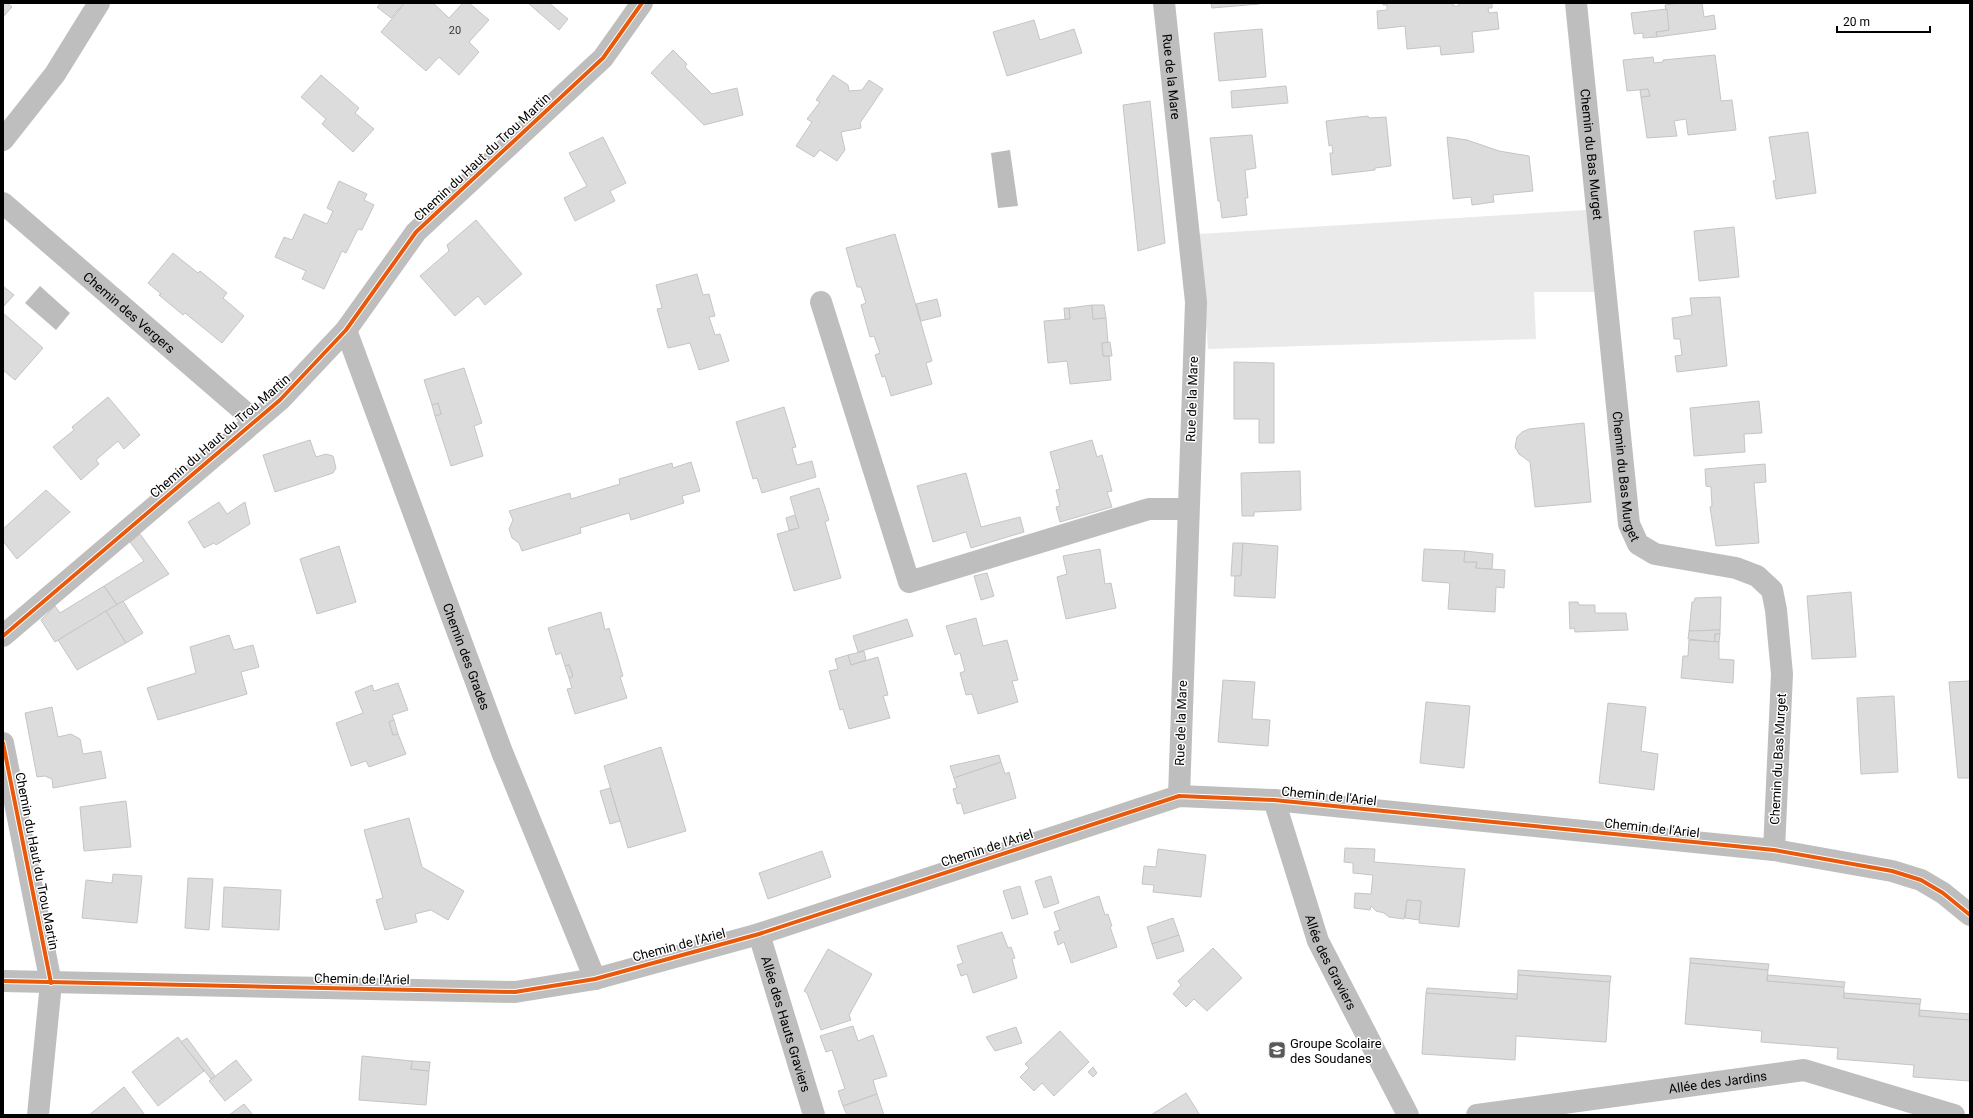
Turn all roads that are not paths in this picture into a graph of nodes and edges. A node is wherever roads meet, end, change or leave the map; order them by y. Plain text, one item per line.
1 (99, 3) edge
2 (642, 3) edge
3 (1164, 3) edge
4 (1576, 3) edge
5 (3, 140) edge
6 (3, 203) edge
7 (821, 302) dead end
8 (346, 330) junction
9 (255, 421) junction
10 (1188, 509) junction
11 (3, 636) edge
12 (3, 743) edge
13 (1178, 796) junction
14 (1274, 800) junction
15 (1774, 850) junction
16 (1970, 915) edge
17 (759, 934) junction
18 (595, 979) junction
19 (3, 981) edge
20 (51, 983) junction
21 (38, 1115) edge
22 (814, 1115) edge
23 (1408, 1115) edge
24 (1478, 1115) edge
25 (1954, 1115) edge

1 - 5 street
2 - 8 street, Chemin du Haut du Trou Martin
3 - 10 street, Rue de la Mare
4 - 15 street, Chemin du Bas Murget
6 - 9 street, Chemin des Vergers
7 - 10 street
8 - 9 street, Chemin du Haut du Trou Martin
8 - 18 street, Chemin des Grades
9 - 11 street, Chemin du Haut du Trou Martin
10 - 13 street, Rue de la Mare
12 - 20 street, Chemin du Haut du Trou Martin
13 - 14 street, Chemin de l'Ariel
13 - 17 street, Chemin de l'Ariel
14 - 15 street, Chemin de l'Ariel
14 - 23 street, Allée des Graviers
15 - 16 street, Chemin de l'Ariel
17 - 18 street, Chemin de l'Ariel
17 - 22 street, Allée des Hauts Graviers
18 - 20 street, Chemin de l'Ariel
19 - 20 street, Chemin de l'Ariel
20 - 21 street, Chemin du Haut du Trou Martin
24 - 25 street, Allée des Jardins

